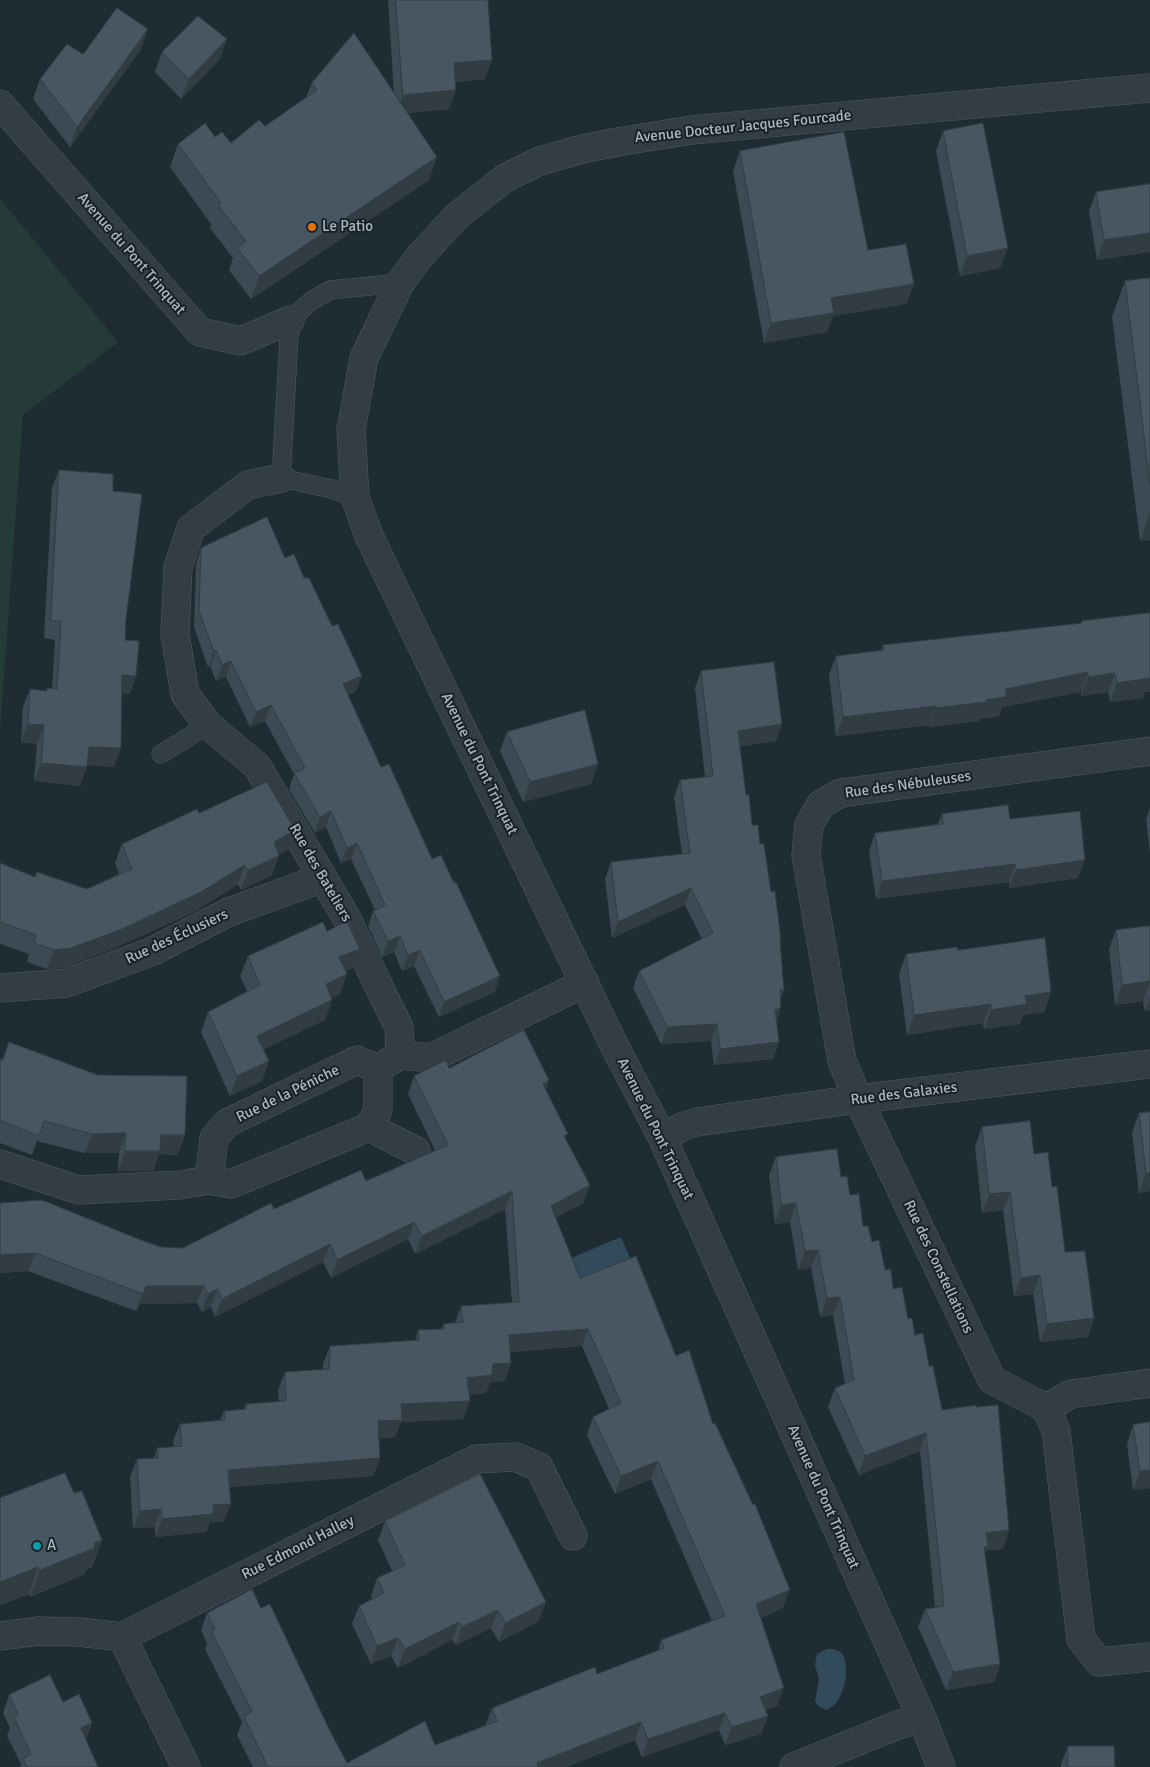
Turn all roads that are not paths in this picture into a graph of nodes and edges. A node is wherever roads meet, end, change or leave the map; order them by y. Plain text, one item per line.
1 (1150, 88) edge
2 (0, 104) edge
3 (400, 283) junction
4 (290, 320) junction
5 (282, 478) junction
6 (355, 497) junction
7 (208, 726) junction
8 (1150, 752) edge
9 (161, 754) dead end
10 (323, 878) junction
11 (585, 983) junction
12 (0, 988) edge
13 (389, 1062) junction
14 (1150, 1064) edge
15 (858, 1099) junction
16 (369, 1127) junction
17 (662, 1137) junction
18 (416, 1150) dead end
19 (0, 1164) edge
20 (209, 1180) junction
21 (1150, 1383) edge
22 (1046, 1408) junction
23 (574, 1536) dead end
24 (0, 1636) edge
25 (122, 1638) junction
26 (1150, 1657) edge
27 (922, 1718) junction
28 (186, 1767) edge
29 (794, 1767) edge
30 (941, 1767) edge

1 - 3 street, Avenue Docteur Jacques Fourcade
2 - 4 street, Avenue du Pont Trinquat
3 - 4 lane
3 - 6 street, Avenue Docteur Jacques Fourcade
4 - 5 lane
5 - 6 lane
5 - 7 street, Rue des Bateliers
6 - 11 street, Avenue du Pont Trinquat
7 - 9 lane
7 - 10 street, Rue des Bateliers
8 - 15 street, Rue des Nébuleuses
10 - 12 street, Rue des Éclusiers
10 - 13 street, Rue des Bateliers
11 - 13 street, Rue de la Péniche
11 - 17 street, Avenue du Pont Trinquat
13 - 16 street
13 - 20 street, Rue de la Péniche
14 - 15 street, Rue des Galaxies
15 - 17 street, Rue des Galaxies
15 - 22 street, Rue des Constellations
16 - 18 street
16 - 20 street
17 - 27 street, Avenue du Pont Trinquat
19 - 20 street
21 - 22 street
22 - 26 street
23 - 25 street, Rue Edmond Halley
24 - 25 street
25 - 28 street
27 - 29 street
27 - 30 street, Avenue du Pont Trinquat

